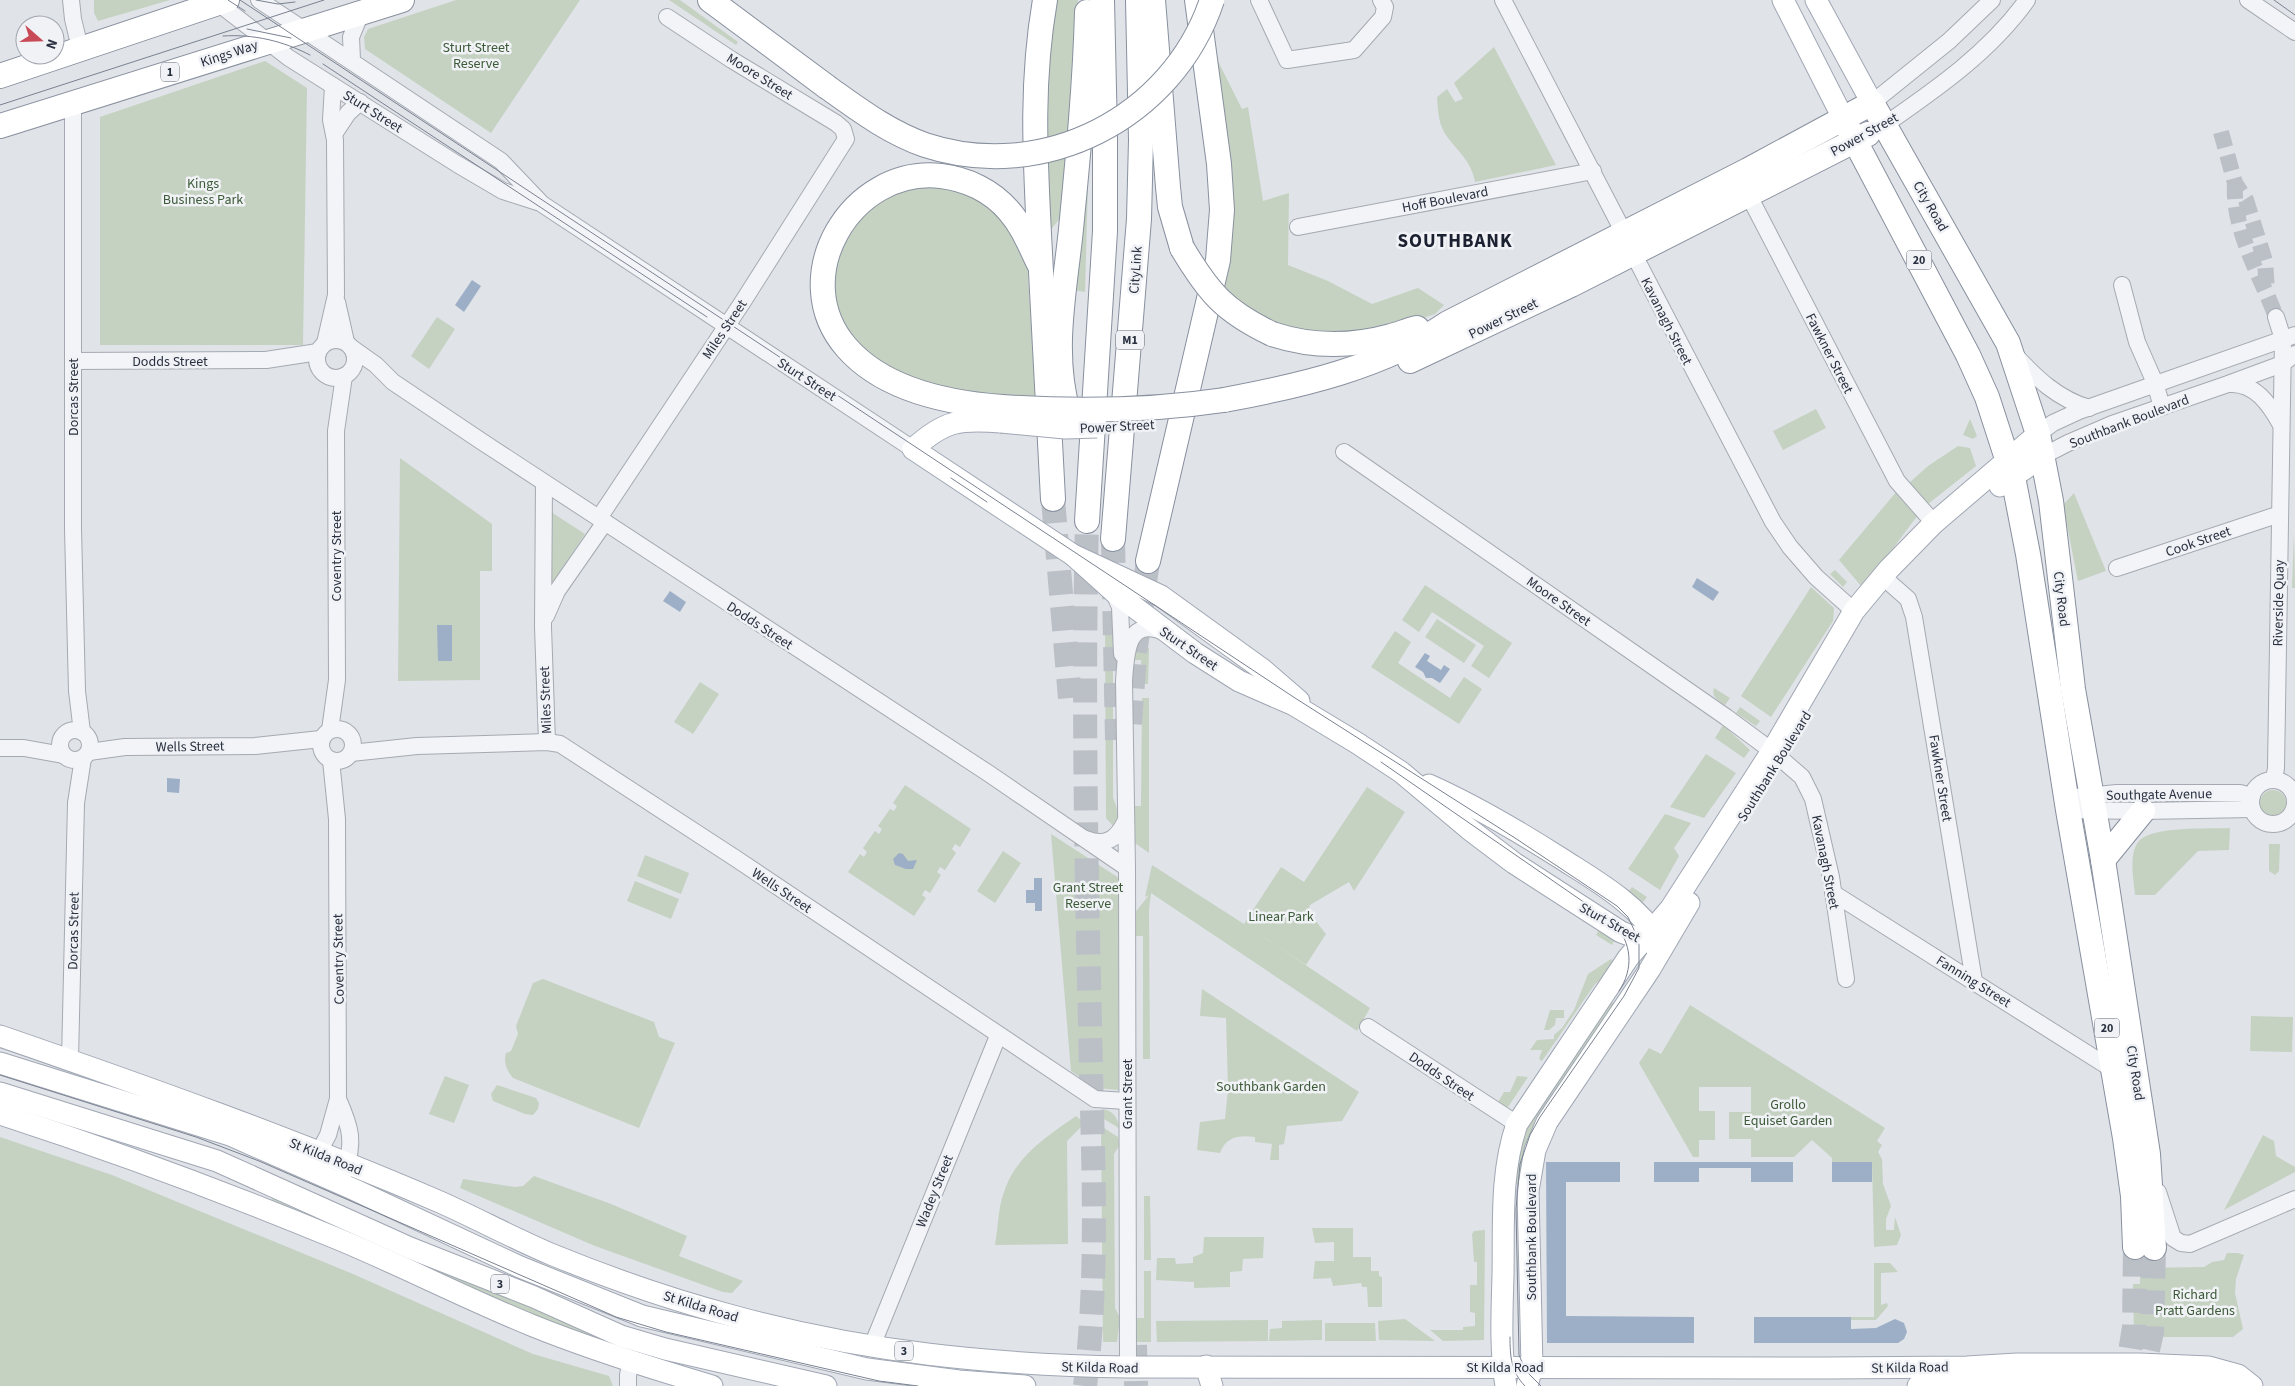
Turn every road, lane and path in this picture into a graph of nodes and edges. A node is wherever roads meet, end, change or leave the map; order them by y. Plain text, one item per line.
1 (71, 0) edge
2 (259, 0) edge
3 (402, 0) edge
4 (710, 0) edge
5 (1088, 0) edge
6 (1102, 0) edge
7 (1138, 0) edge
8 (1153, 0) edge
9 (1197, 0) edge
10 (1212, 0) edge
11 (1259, 0) edge
12 (1381, 0) edge
13 (1503, 0) edge
14 (1783, 0) edge
15 (1816, 0) edge
16 (1992, 0) edge
17 (2027, 0) edge
18 (2248, 0) edge
19 (219, 1) edge
20 (1044, 3) edge
21 (361, 14) junction
22 (668, 17) dead end
23 (306, 30) junction
24 (2295, 32) edge
25 (266, 41) junction
26 (80, 48) junction
27 (352, 60) junction
28 (0, 76) edge
29 (333, 86) junction
30 (73, 102) junction
31 (360, 102) junction
32 (1872, 103) junction
33 (1844, 120) junction
34 (0, 126) edge
35 (1883, 126) junction
36 (334, 134) junction
37 (846, 139) joint
38 (1856, 140) junction
39 (1593, 171) junction
40 (1743, 184) junction
41 (542, 204) junction
42 (1298, 227) dead end
43 (1629, 243) junction
44 (1039, 264) junction
45 (2122, 285) dead end
46 (336, 295) junction
47 (2276, 317) tunnel mouth
48 (1448, 323) junction
49 (727, 326) junction
50 (2289, 337) edge
51 (349, 345) junction
52 (322, 347) junction
53 (2012, 352) junction
54 (2288, 359) edge
55 (266, 360) junction
56 (73, 361) junction
57 (336, 373) junction
58 (393, 382) junction
59 (2155, 383) junction
60 (2228, 384) junction
61 (2162, 407) junction
62 (1224, 408) junction
63 (2089, 408) junction
64 (1068, 411) junction
65 (1002, 415) junction
66 (2281, 425) junction
67 (1097, 427) junction
68 (2041, 445) junction
69 (913, 449) junction
70 (1344, 452) dead end
71 (2011, 469) junction
72 (544, 483) junction
73 (1053, 500) tunnel mouth
74 (2280, 514) junction
75 (602, 520) junction
76 (1087, 521) tunnel mouth
77 (1934, 522) junction
78 (1113, 539) tunnel mouth
79 (1073, 554) junction
80 (1148, 561) tunnel mouth
81 (2118, 568) dead end
82 (1891, 584) junction
83 (1112, 591) junction
84 (1859, 615) junction
85 (543, 628) junction
86 (1164, 632) junction
87 (1124, 681) junction
88 (1320, 720) junction
89 (547, 742) junction
90 (75, 745) junction
91 (337, 746) junction
92 (0, 748) edge
93 (1776, 754) junction
94 (1402, 772) junction
95 (2274, 780) junction
96 (2295, 801) edge
97 (2252, 802) junction
98 (2093, 803) junction
99 (2067, 804) junction
100 (2143, 812) junction
101 (1125, 822) junction
102 (1080, 836) junction
103 (2103, 860) junction
104 (1127, 868) junction
105 (1833, 893) junction
106 (1606, 923) junction
107 (1653, 939) junction
108 (1623, 966) junction
109 (1846, 979) dead end
110 (1974, 981) junction
111 (1368, 1027) dead end
112 (0, 1036) edge
113 (998, 1036) junction
114 (70, 1059) junction
115 (0, 1063) edge
116 (2115, 1071) junction
117 (69, 1083) junction
118 (0, 1093) edge
119 (338, 1099) junction
120 (1126, 1101) junction
121 (64, 1112) junction
122 (0, 1114) edge
123 (1517, 1124) junction
124 (56, 1132) junction
125 (2148, 1154) junction
126 (314, 1161) junction
127 (344, 1174) junction
128 (2295, 1199) edge
129 (642, 1316) junction
130 (872, 1346) junction
131 (634, 1351) junction
132 (2017, 1364) junction
133 (1128, 1367) junction
134 (867, 1369) junction
135 (1209, 1376) edge
136 (1504, 1376) edge
137 (1529, 1376) edge
138 (2069, 1381) junction
139 (628, 1386) edge
140 (712, 1386) edge
141 (826, 1386) edge
142 (1025, 1386) edge
143 (1918, 1386) edge
144 (2229, 1386) edge
145 (2252, 1386) edge

1 - 26 street
2 - 23 street, Sturt Street
3 - 21 highway, Kings Way / 1
4 - 10 highway, bridge
5 - 64 highway
6 - 76 highway, M1
7 - 78 highway, CityLink / M1
8 - 48 highway, bridge
9 - 80 highway
11 - 12 street
13 - 39 street, Kavanagh Street
14 - 33 main road, City Road / 20
15 - 32 main road, City Road / 20
16 - 32 street, Power Street
17 - 35 street, Power Street
18 - 24 street
19 - 25 street, Sturt Street
19 - 26 highway
20 - 44 highway
21 - 23 highway, Kings Way / 1
21 - 27 street
22 - 37 street, Moore Street
23 - 25 highway, Kings Way / 1
23 - 27 street, Sturt Street
25 - 29 street, Sturt Street
25 - 30 highway, Kings Way / 1
26 - 28 highway
27 - 41 street, Sturt Street
29 - 31 street, Sturt Street
29 - 36 street
30 - 34 highway, Kings Way / 1
30 - 56 street, Dorcas Street
31 - 36 street
31 - 41 street, Sturt Street
32 - 33 highway, Power Street
32 - 35 highway, City Road / 20
33 - 38 highway, City Road / 20
33 - 40 highway, Power Street
35 - 38 highway, Power Street
35 - 53 highway, City Road / 20
36 - 46 street
37 - 49 street, Miles Street
38 - 40 highway, Power Street
38 - 71 highway, City Road / 20
39 - 42 street, Hoff Boulevard
39 - 43 street, Kavanagh Street
40 - 43 highway, Power Street
40 - 77 street, Fawkner Street
41 - 49 street, Sturt Street
43 - 48 highway, Power Street
43 - 62 highway, Power Street
43 - 84 street, Kavanagh Street
44 - 65 highway, Power Street
44 - 73 highway
45 - 59 street
46 - 51 street
46 - 52 street
47 - 50 street, Riverside Quay
48 - 62 highway, Power Street
49 - 69 street, Sturt Street
49 - 75 street, Miles Street
50 - 54 street, Riverside Quay
50 - 59 street, Southbank Boulevard
51 - 52 street
51 - 57 street
51 - 58 street, Dodds Street
52 - 55 street, Dodds Street
52 - 57 street
53 - 63 street
53 - 68 highway, City Road / 20
54 - 60 street, Southbank Boulevard
54 - 66 street, Riverside Quay
55 - 56 street, Dodds Street
55 - 57 street, Dodds Street
56 - 90 street, Dorcas Street
57 - 58 street, Dodds Street
57 - 91 street, Coventry Street
58 - 72 street, Dodds Street
59 - 61 street
59 - 63 street, Southbank Boulevard
60 - 61 street, Southbank Boulevard
60 - 66 street
61 - 68 street, Southbank Boulevard
62 - 64 highway, Power Street, bridge
62 - 67 highway, Power Street
63 - 68 street, Southbank Boulevard
64 - 65 highway, Power Street, bridge
64 - 67 highway, bridge
65 - 67 main road, Power Street, bridge
65 - 69 main road, Power Street
66 - 74 street, Riverside Quay
68 - 71 main road, Southbank Boulevard
68 - 98 highway, City Road / 20
69 - 79 main road, Sturt Street
70 - 93 street, Moore Street
71 - 77 main road, Southbank Boulevard
71 - 82 main road, Southbank Boulevard
71 - 99 highway, City Road / 20
72 - 75 street, Dodds Street
72 - 85 street, Miles Street
74 - 81 street, Cook Street
74 - 95 street, Riverside Quay
75 - 85 street, Miles Street
75 - 102 street, Dodds Street
77 - 84 main road, Southbank Boulevard
79 - 83 main road, Sturt Street
79 - 88 main road, Sturt Street
82 - 84 main road, Southbank Boulevard
82 - 110 street, Fawkner Street
83 - 86 main road, Sturt Street
83 - 87 street, Grant Street
84 - 93 main road, Southbank Boulevard
85 - 89 street, Miles Street
86 - 87 street, Grant Street
86 - 88 main road, Sturt Street
87 - 101 street, Grant Street
88 - 94 main road, Sturt Street
89 - 91 street, Wells Street
89 - 113 street, Wells Street
90 - 91 street, Wells Street
90 - 92 street, Wells Street
90 - 114 street, Dorcas Street
91 - 119 street, Coventry Street
93 - 105 street, Kavanagh Street
93 - 107 main road, Southbank Boulevard
94 - 106 main road, Sturt Street
94 - 107 main road, Sturt Street
95 - 96 street
95 - 97 street
96 - 97 street
97 - 98 street, Southgate Avenue
97 - 100 street, Southgate Avenue
98 - 99 street, Southgate Avenue
98 - 100 street, Southgate Avenue
98 - 103 highway, City Road / 20
99 - 116 highway, City Road / 20
100 - 103 highway
101 - 102 street
101 - 104 street, Grant Street
102 - 104 street, Dodds Street
103 - 125 highway, City Road / 20
104 - 120 street, Grant Street
105 - 109 street, Kavanagh Street
105 - 110 street, Fanning Street
106 - 107 main road, Sturt Street
106 - 108 main road
107 - 108 main road, Southbank Boulevard
107 - 137 main road, Southbank Boulevard
108 - 123 main road, Southbank Boulevard
110 - 116 street, Fanning Street
111 - 123 street, Dodds Street
112 - 114 main road, St Kilda Road
113 - 120 street, Wells Street
113 - 130 street, Wadey Street
114 - 117 main road
114 - 126 main road, St Kilda Road
115 - 117 main road, St Kilda Road
116 - 125 highway, City Road / 20
117 - 121 main road
117 - 126 main road, St Kilda Road
118 - 121 main road, 3
119 - 126 street, Coventry Street
119 - 127 street, Coventry Street
120 - 133 street, Grant Street
121 - 124 main road
121 - 131 main road, 3
122 - 124 main road
123 - 136 main road, Southbank Boulevard
124 - 131 main road
125 - 128 street
126 - 127 main road, St Kilda Road
127 - 129 main road, St Kilda Road
127 - 130 main road, St Kilda Road / 3
129 - 131 main road
129 - 134 main road, St Kilda Road
130 - 133 main road, St Kilda Road / 3
130 - 134 main road
131 - 139 street
131 - 140 main road
131 - 141 main road, 3
132 - 137 main road, St Kilda Road
132 - 138 main road
132 - 145 main road, St Kilda Road
133 - 135 main road, St Kilda Road / 3
134 - 142 main road, St Kilda Road
135 - 136 main road, St Kilda Road / 3
136 - 137 main road, St Kilda Road
138 - 143 main road, St Kilda Road
138 - 144 main road, St Kilda Road

